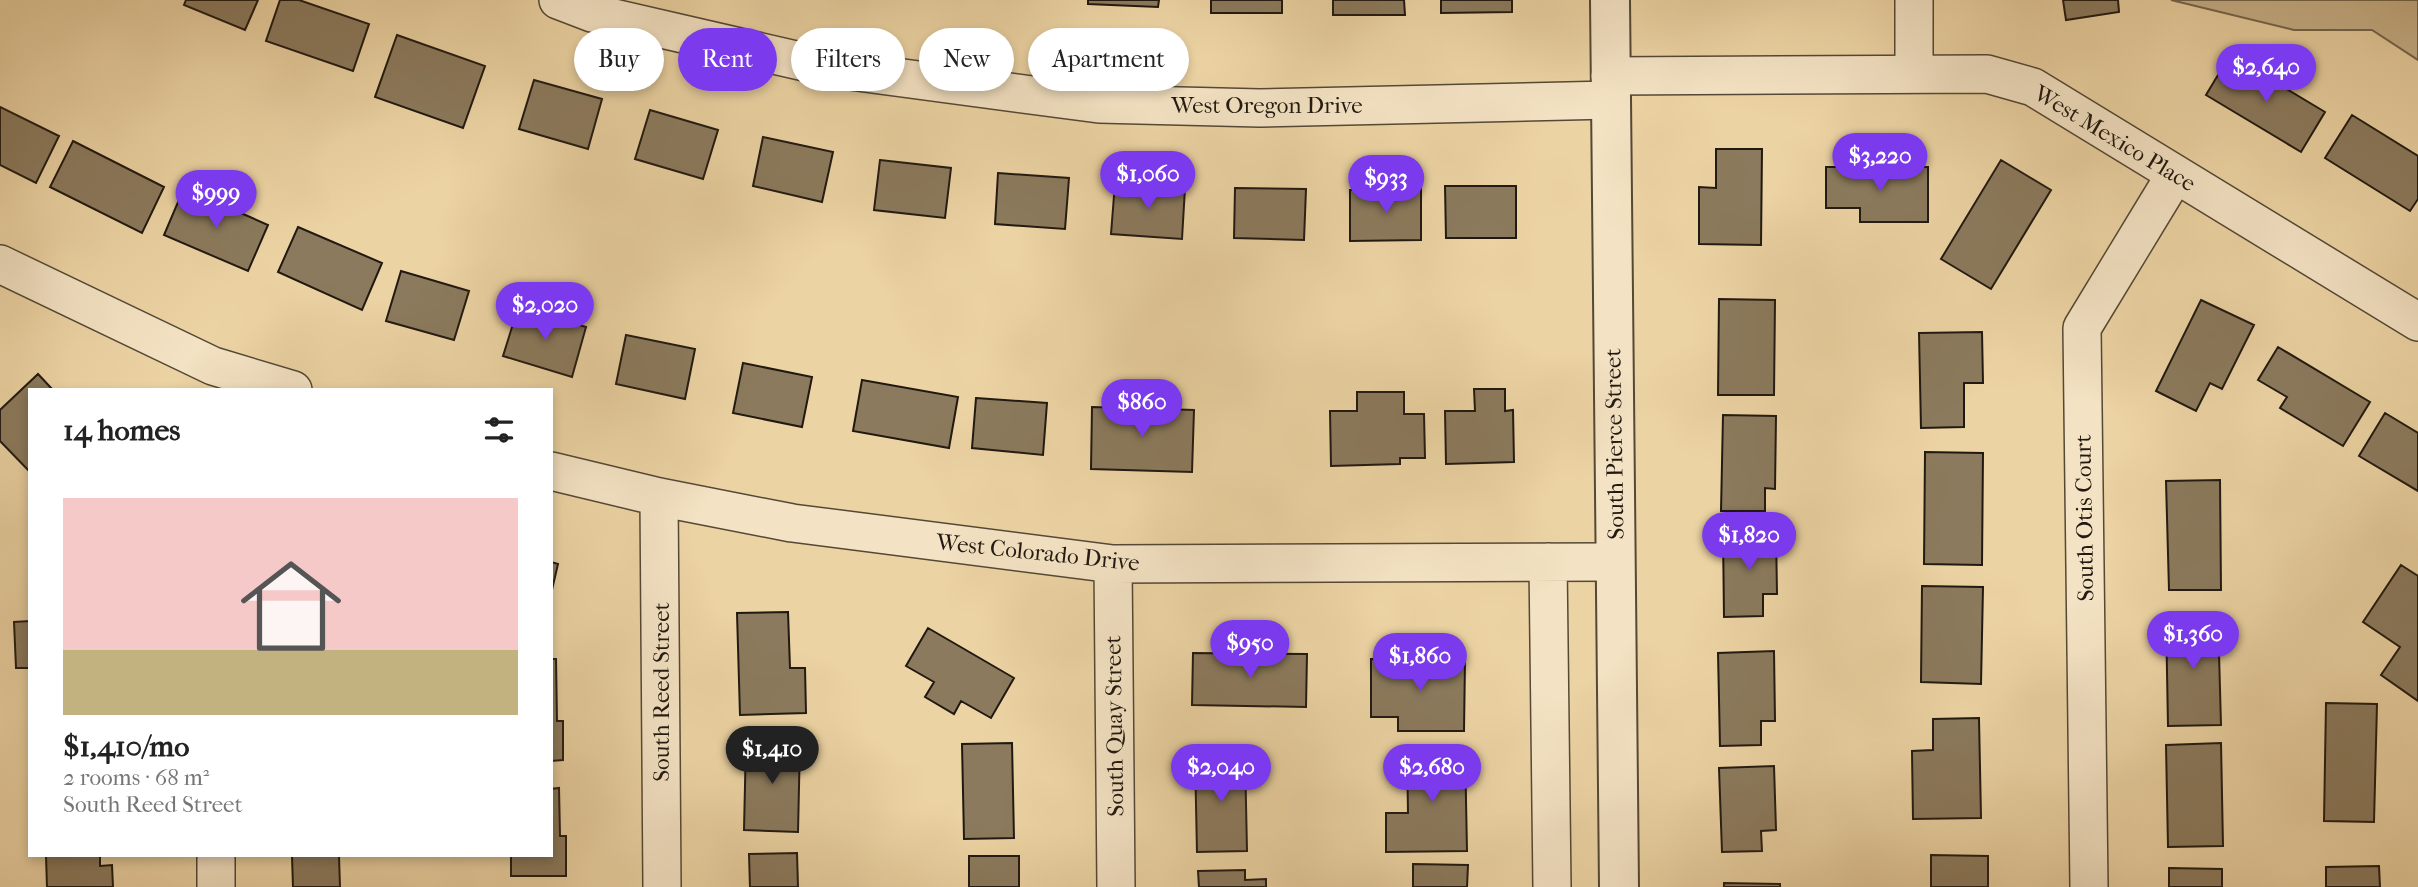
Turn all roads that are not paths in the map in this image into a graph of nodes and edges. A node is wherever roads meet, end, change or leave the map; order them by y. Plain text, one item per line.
1 (558, 0) edge
2 (1610, 0) edge
3 (1914, 0) edge
4 (1914, 74) junction
5 (1610, 88) junction
6 (2175, 175) junction
7 (0, 264) edge
8 (2418, 321) edge
9 (214, 378) edge
10 (280, 388) edge
11 (553, 471) edge
12 (659, 497) junction
13 (1548, 562) junction
14 (1615, 562) junction
15 (1113, 564) junction
16 (216, 857) edge
17 (216, 887) edge
18 (663, 887) edge
19 (1116, 887) edge
20 (1552, 887) edge
21 (1619, 887) edge
22 (2089, 887) edge

1 - 5 street, West Oregon Drive
2 - 5 street, South Pierce Street
3 - 4 street
4 - 5 street, West Mexico Place
4 - 6 street, West Mexico Place
5 - 14 street, South Pierce Street
6 - 8 street, West Mexico Place
6 - 22 street, South Otis Court
7 - 9 street
9 - 10 street
11 - 12 street, West Colorado Drive
12 - 15 street, West Colorado Drive
12 - 18 street, South Reed Street
13 - 14 street, West Colorado Drive
13 - 15 street, West Colorado Drive
13 - 20 street
14 - 21 street, South Pierce Street
15 - 19 street, South Quay Street
16 - 17 street

